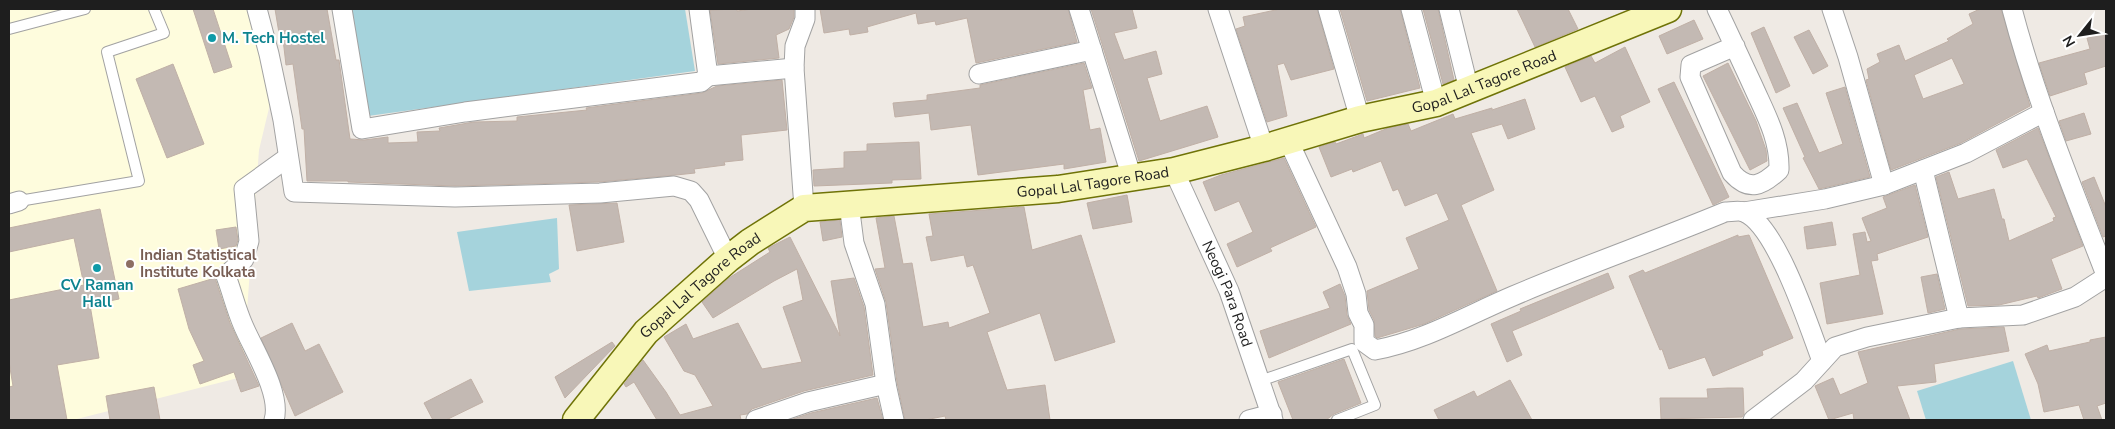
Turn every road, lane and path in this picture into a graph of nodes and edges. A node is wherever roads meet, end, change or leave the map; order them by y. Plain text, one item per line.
1 (85, 9) edge
2 (154, 9) edge
3 (257, 9) edge
4 (342, 9) edge
5 (699, 9) edge
6 (805, 9) edge
7 (1079, 9) edge
8 (1218, 9) edge
9 (1328, 9) edge
10 (1411, 9) edge
11 (1449, 9) edge
12 (1668, 9) edge
13 (1717, 9) edge
14 (1832, 9) edge
15 (2012, 9) edge
16 (9, 29) edge
17 (1735, 46) junction
18 (1092, 50) junction
19 (794, 68) junction
20 (979, 74) dead end
21 (708, 76) junction
22 (1469, 90) junction
23 (1436, 103) junction
24 (2044, 112) junction
25 (1360, 118) junction
26 (1288, 140) junction
27 (1264, 148) junction
28 (287, 158) junction
29 (1923, 170) junction
30 (1174, 171) junction
31 (1132, 178) junction
32 (1884, 185) junction
33 (14, 203) edge
34 (849, 204) junction
35 (804, 208) junction
36 (1744, 212) junction
37 (728, 259) junction
38 (2106, 276) edge
39 (1959, 318) junction
40 (1822, 361) junction
41 (1260, 381) junction
42 (886, 384) junction
43 (1273, 417) edge
44 (274, 420) edge
45 (576, 420) edge
46 (756, 420) edge
47 (894, 420) edge
48 (1249, 420) edge
49 (1337, 420) edge
50 (1753, 420) edge

1 - 16 lane
2 - 33 lane
3 - 28 street
4 - 21 street
5 - 21 street
6 - 19 street
7 - 18 street
8 - 27 street
9 - 25 street
10 - 23 street
11 - 22 street
12 - 22 street, Gopal Lal Tagore Road
13 - 17 street
14 - 32 street
15 - 24 street
17 - 17 street
18 - 20 street
18 - 31 street
19 - 21 street
19 - 35 street
22 - 23 street, Gopal Lal Tagore Road
23 - 25 street, Gopal Lal Tagore Road
24 - 29 street
24 - 38 street
25 - 26 street, Gopal Lal Tagore Road
26 - 27 street, Gopal Lal Tagore Road
26 - 36 street
27 - 30 street, Gopal Lal Tagore Road
28 - 37 street
28 - 44 street
29 - 32 street
29 - 39 street
30 - 31 street, Gopal Lal Tagore Road
30 - 41 street, Neogi Para Road
31 - 34 street, Gopal Lal Tagore Road
32 - 36 street
34 - 35 street, Gopal Lal Tagore Road
34 - 42 street
35 - 37 street, Gopal Lal Tagore Road
36 - 40 street
37 - 45 street, Gopal Lal Tagore Road
38 - 39 street
39 - 40 street
40 - 50 street
41 - 43 street, Neogi Para Road
41 - 49 lane
42 - 46 street
42 - 47 street
43 - 48 street

